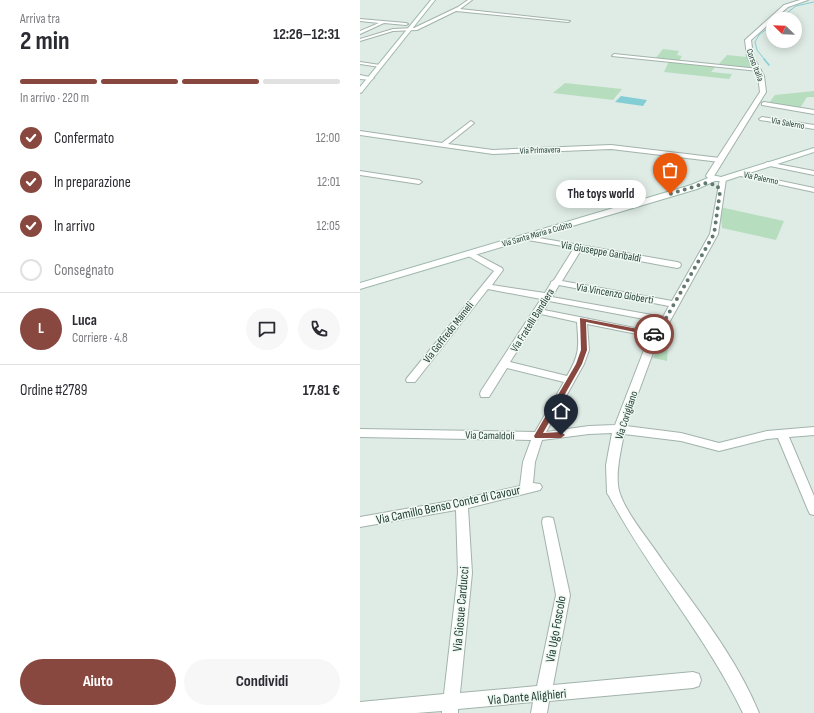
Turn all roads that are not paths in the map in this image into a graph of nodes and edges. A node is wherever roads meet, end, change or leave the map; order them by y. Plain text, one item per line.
1 (433, 0) edge
2 (470, 0) edge
3 (806, 0) edge
4 (791, 1) edge
5 (456, 10) junction
6 (361, 20) edge
7 (568, 21) dead end
8 (384, 22) junction
9 (412, 27) junction
10 (360, 33) edge
11 (360, 40) edge
12 (614, 55) dead end
13 (360, 64) edge
14 (380, 66) junction
15 (759, 70) junction
16 (360, 77) edge
17 (371, 78) junction
18 (360, 90) edge
19 (764, 104) dead end
20 (814, 112) edge
21 (762, 118) dead end
22 (470, 123) dead end
23 (814, 127) edge
24 (360, 133) edge
25 (443, 145) junction
26 (814, 150) edge
27 (720, 160) junction
28 (767, 164) junction
29 (360, 173) edge
30 (814, 173) edge
31 (738, 174) junction
32 (717, 179) junction
33 (419, 182) dead end
34 (814, 190) edge
35 (525, 237) junction
36 (579, 247) junction
37 (469, 254) junction
38 (677, 265) dead end
39 (555, 282) junction
40 (360, 286) edge
41 (485, 286) junction
42 (546, 297) junction
43 (674, 304) junction
44 (537, 311) junction
45 (582, 320) junction
46 (665, 320) junction
47 (657, 334) junction
48 (504, 364) junction
49 (411, 380) dead end
50 (570, 380) junction
51 (484, 394) dead end
52 (619, 429) junction
53 (814, 431) edge
54 (360, 433) edge
55 (781, 434) junction
56 (538, 436) junction
57 (462, 504) junction
58 (814, 510) edge
59 (360, 522) edge
60 (548, 522) dead end
61 (693, 680) dead end
62 (543, 694) junction
63 (451, 708) edge
64 (360, 710) edge
65 (539, 713) edge
66 (751, 713) edge

1 - 9 main road
2 - 5 street
3 - 4 main road, Corso Italia
4 - 15 main road, Corso Italia
5 - 7 street
5 - 9 street
6 - 8 street
8 - 9 street
8 - 10 street
9 - 11 street
9 - 14 main road
12 - 15 street
13 - 14 street
14 - 17 main road
15 - 27 main road, Corso Italia
16 - 17 street
17 - 18 main road
19 - 20 street
21 - 23 street, Via Salerno
22 - 25 street
24 - 25 street, Via Primavera
25 - 27 street, Via Primavera
26 - 28 main road, Via Palermo
27 - 32 main road
28 - 30 street, Via Palermo
28 - 31 main road, Via Palermo
29 - 33 street
31 - 32 main road, Via Santa Maria a Cubito
31 - 34 street, Via Palermo
32 - 35 main road, Via Santa Maria a Cubito
32 - 43 street, Via Corigliano
35 - 36 street, Via Giuseppe Garibaldi
35 - 37 main road, Via Santa Maria a Cubito
36 - 38 street, Via Giuseppe Garibaldi
36 - 39 street, Via Fratelli Bandiera
37 - 40 main road, Via Santa Maria a Cubito
37 - 41 street, Via Goffredo Mameli
39 - 42 street, Via Fratelli Bandiera
39 - 43 street, Via Vincenzo Gioberti
41 - 42 street
41 - 49 street, Via Goffredo Mameli
42 - 44 street, Via Fratelli Bandiera
42 - 46 street
43 - 46 street, Via Corigliano
44 - 45 street
44 - 48 street, Via Fratelli Bandiera
45 - 47 street
45 - 50 street
46 - 47 street, Via Corigliano
47 - 52 street, Via Corigliano
48 - 50 street
48 - 51 street, Via Fratelli Bandiera
50 - 56 street
52 - 55 street, Via Camaldoli
52 - 56 street, Via Camaldoli
52 - 66 street, Via Corigliano
53 - 55 street, Via Camaldoli
54 - 56 street, Via Camaldoli
55 - 58 street
56 - 57 street, Via Camillo Benso Conte di Cavour
57 - 59 street, Via Camillo Benso Conte di Cavour
57 - 63 street, Via Giosue Carducci
60 - 62 street, Via Ugo Foscolo
61 - 62 street, Via Dante Alighieri
62 - 63 street, Via Dante Alighieri
62 - 65 street, Via Ugo Foscolo
63 - 64 street, Via Dante Alighieri

